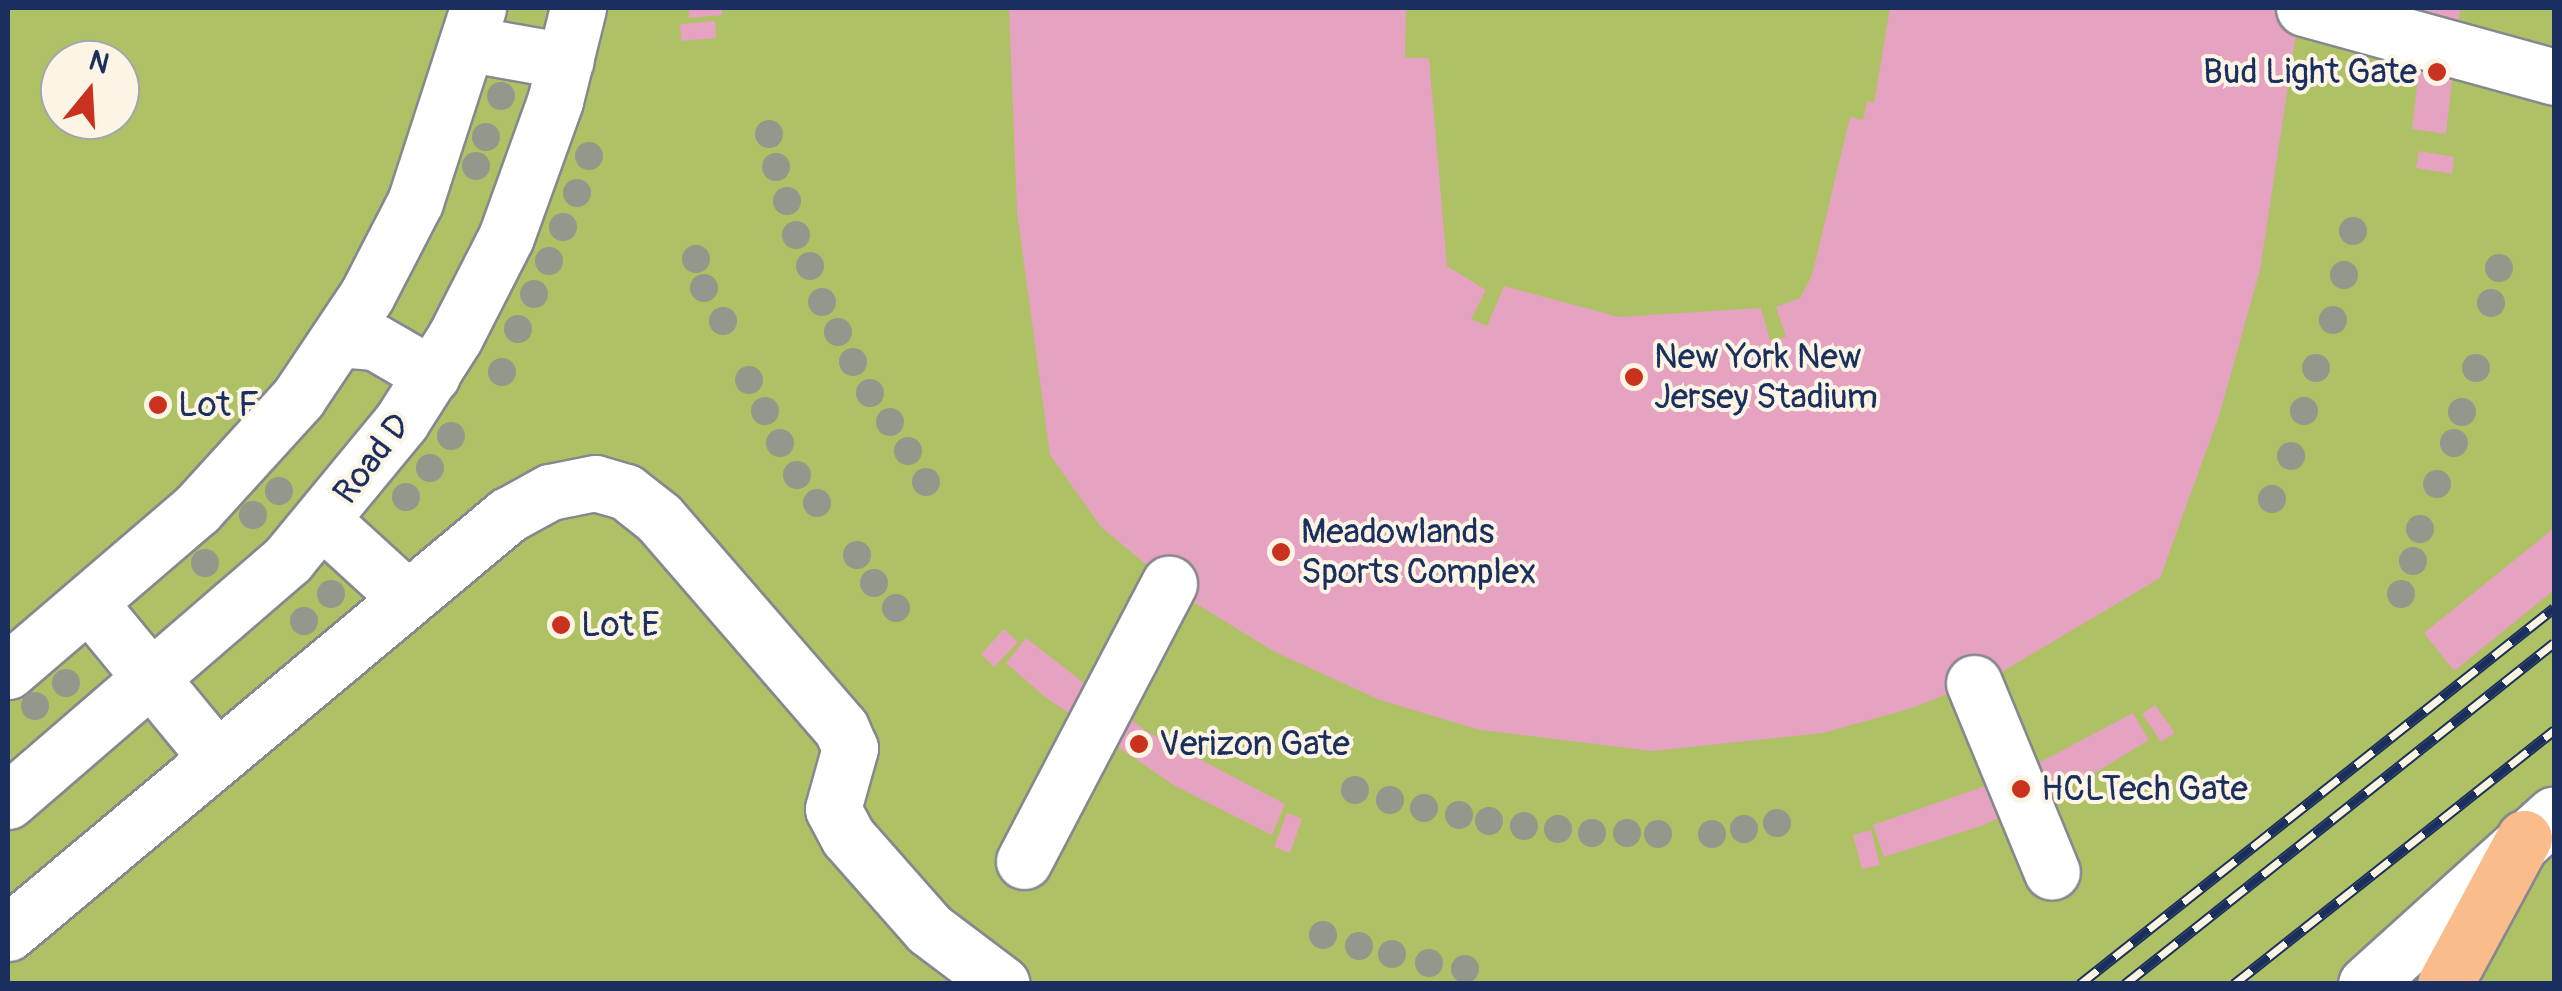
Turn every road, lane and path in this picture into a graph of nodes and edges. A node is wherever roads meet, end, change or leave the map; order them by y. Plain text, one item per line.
1 (578, 8) edge
2 (2304, 8) edge
3 (474, 26) edge
4 (566, 60) junction
5 (2554, 77) edge
6 (338, 340) junction
7 (432, 375) junction
8 (324, 522) junction
9 (1169, 584) dead end
10 (405, 596) junction
11 (88, 603) junction
12 (8, 671) edge
13 (152, 679) junction
14 (1974, 684) dead end
15 (216, 757) junction
16 (8, 801) edge
17 (2539, 826) edge
18 (1024, 861) dead end
19 (2052, 872) dead end
20 (8, 933) edge
21 (1002, 984) edge
22 (2366, 984) edge
23 (2445, 984) edge

1 - 4 street, Road D
2 - 5 street
3 - 4 street
3 - 6 street
4 - 7 street, Road D
6 - 7 street
6 - 11 street
7 - 8 street, Road D
8 - 10 street
8 - 13 street, Road D
9 - 18 street
10 - 15 street
10 - 21 street
11 - 12 street
11 - 13 street
13 - 15 street
13 - 16 street, Road D
14 - 19 street
15 - 20 street
17 - 22 street
17 - 23 highway

